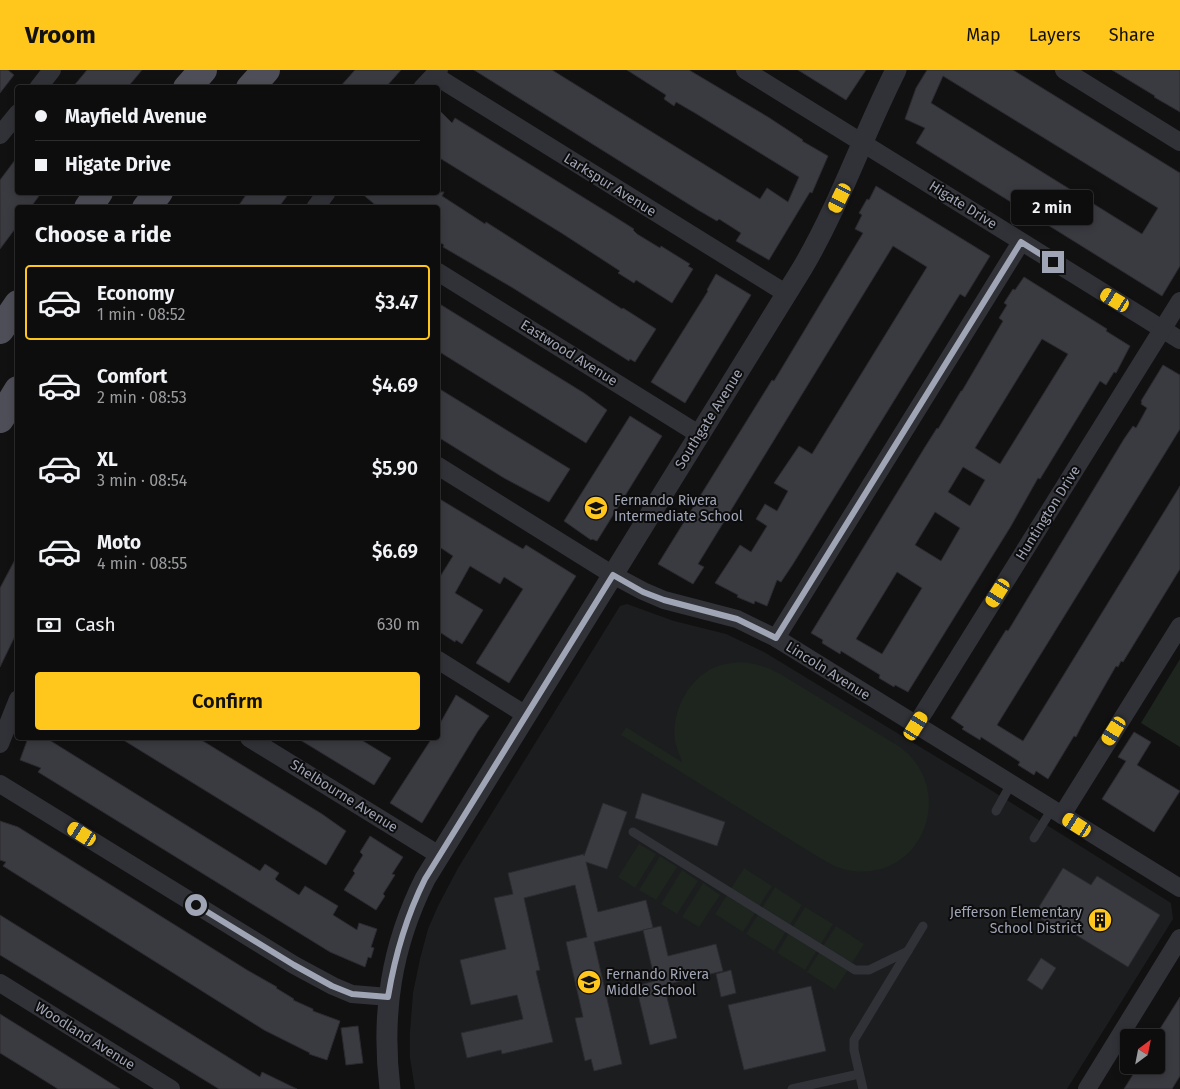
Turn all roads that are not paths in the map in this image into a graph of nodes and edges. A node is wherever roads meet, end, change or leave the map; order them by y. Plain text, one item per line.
1 (52, 70) edge
2 (203, 70) edge
3 (266, 70) edge
4 (745, 70) edge
5 (896, 70) edge
6 (1064, 70) edge
7 (432, 78) edge
8 (40, 85) edge
9 (190, 85) edge
10 (253, 85) edge
11 (15, 117) edge
12 (0, 135) edge
13 (1180, 142) edge
14 (863, 143) junction
15 (157, 195) edge
16 (148, 205) edge
17 (1021, 242) junction
18 (440, 273) edge
19 (787, 294) junction
20 (1180, 301) edge
21 (15, 308) edge
22 (1162, 329) junction
23 (0, 330) edge
24 (1180, 340) edge
25 (15, 395) edge
26 (0, 419) edge
27 (700, 435) junction
28 (440, 467) edge
29 (613, 575) junction
30 (1180, 626) edge
31 (776, 638) junction
32 (440, 661) edge
33 (15, 706) edge
34 (526, 715) junction
35 (916, 726) junction
36 (252, 740) edge
37 (0, 744) edge
38 (0, 784) edge
39 (1011, 784) junction
40 (996, 810) dead end
41 (1057, 812) junction
42 (633, 832) dead end
43 (1034, 838) dead end
44 (439, 855) junction
45 (1180, 888) edge
46 (923, 926) dead end
47 (1180, 938) edge
48 (908, 951) junction
49 (0, 983) edge
50 (388, 997) junction
51 (859, 1074) junction
52 (171, 1089) edge
53 (390, 1089) edge
54 (792, 1089) edge
55 (863, 1089) edge
56 (1086, 1089) edge

1 - 8 street
2 - 9 main road
3 - 10 main road
4 - 14 street, Higate Drive
5 - 14 street, Southgate Avenue
6 - 13 street
7 - 19 street, Larkspur Avenue
11 - 12 street
14 - 17 street, Higate Drive
14 - 19 street, Southgate Avenue
15 - 16 main road
17 - 22 street, Higate Drive
17 - 31 street
18 - 27 street, Eastwood Avenue
19 - 27 street, Southgate Avenue
20 - 22 street, Huntington Drive
21 - 23 main road
22 - 24 street, Higate Drive
22 - 35 street, Huntington Drive
25 - 26 main road
27 - 29 street, Southgate Avenue
28 - 29 street, Lincoln Avenue
29 - 31 street, Lincoln Avenue
29 - 34 street, Southgate Avenue
30 - 41 street
31 - 35 street, Lincoln Avenue
32 - 34 street
33 - 37 street
34 - 44 street, Southgate Avenue
35 - 39 street, Lincoln Avenue
36 - 44 street, Shelbourne Avenue
38 - 50 street
39 - 40 lane
39 - 41 street, Lincoln Avenue
41 - 43 lane
41 - 45 street, Lincoln Avenue
42 - 48 lane
44 - 50 street, Southgate Avenue
46 - 48 lane
47 - 56 street
48 - 51 lane
49 - 52 street, Woodland Avenue
50 - 53 street, Southgate Avenue
51 - 54 lane
51 - 55 lane

